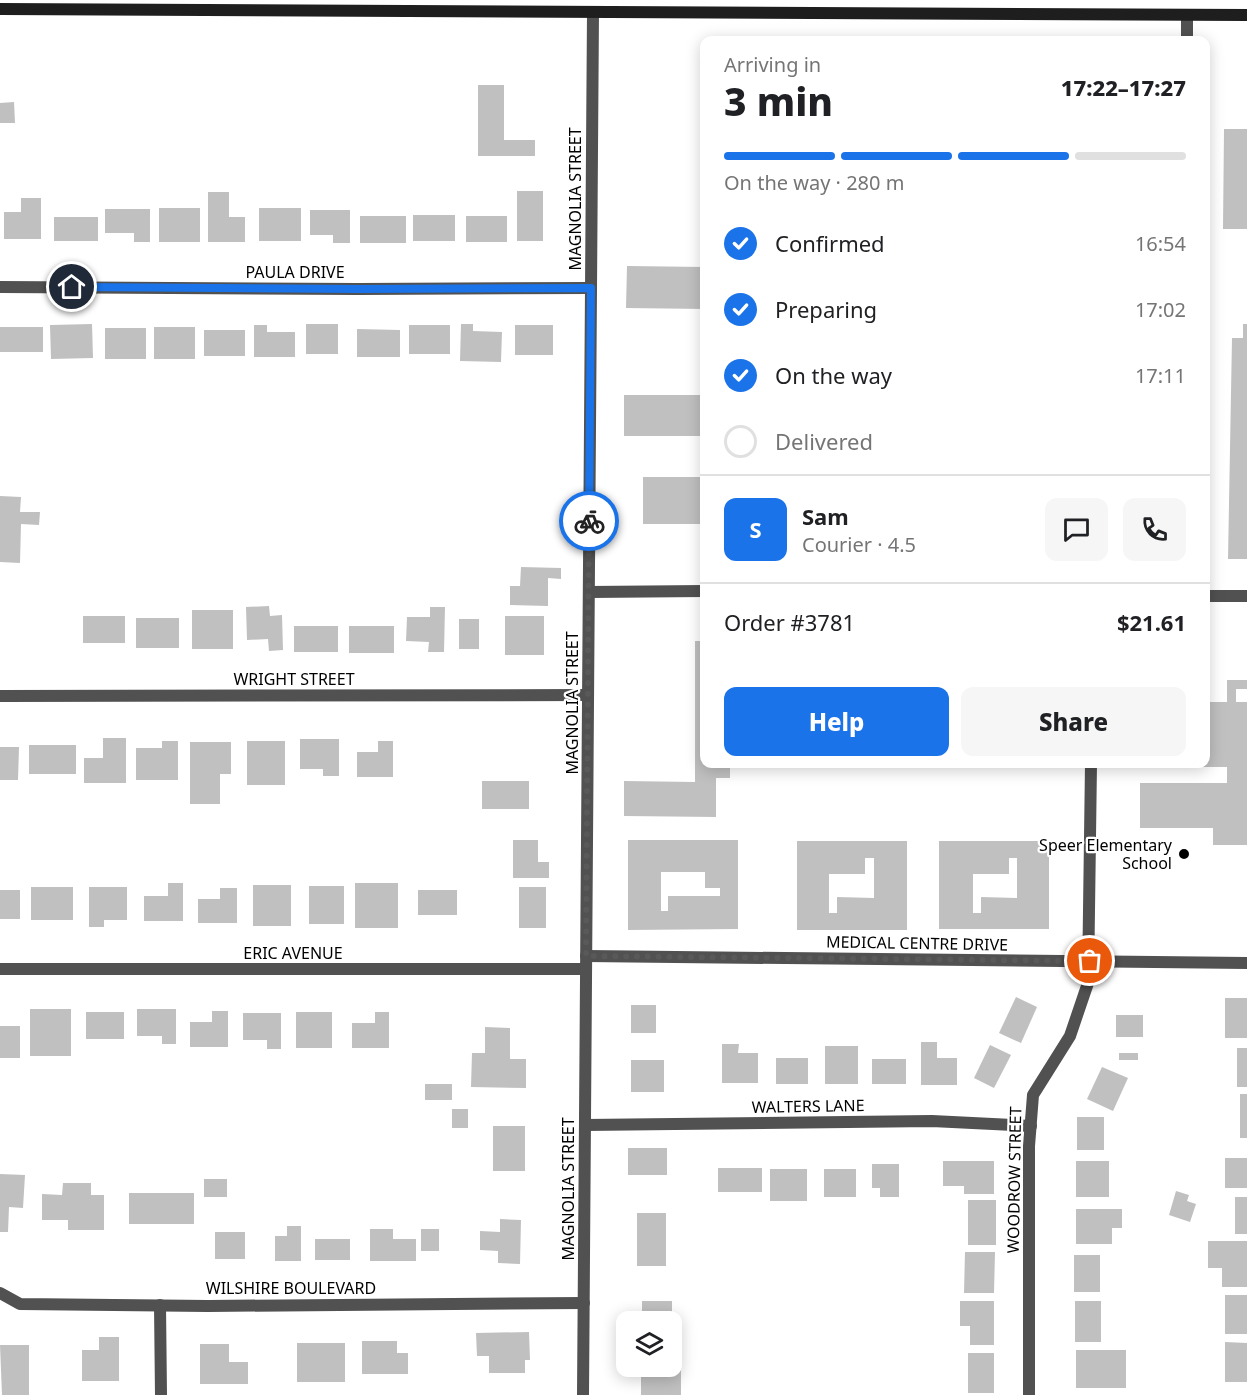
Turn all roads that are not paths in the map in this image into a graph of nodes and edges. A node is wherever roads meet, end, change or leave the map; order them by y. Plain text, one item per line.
1 (0, 9) edge
2 (592, 12) junction
3 (1187, 15) junction
4 (1247, 15) edge
5 (1187, 36) edge
6 (0, 287) edge
7 (591, 288) junction
8 (700, 591) edge
9 (589, 592) junction
10 (1210, 596) edge
11 (1247, 596) edge
12 (588, 695) junction
13 (0, 696) edge
14 (1091, 768) edge
15 (586, 956) junction
16 (1090, 961) junction
17 (1247, 963) edge
18 (0, 969) edge
19 (586, 969) junction
20 (585, 1125) junction
21 (1030, 1126) junction
22 (0, 1293) edge
23 (584, 1303) junction
24 (160, 1305) junction
25 (161, 1395) edge
26 (584, 1395) edge
27 (1029, 1395) edge

1 - 2 main road
2 - 3 main road
2 - 7 street, MAGNOLIA STREET
3 - 4 main road
3 - 5 street
6 - 7 street, PAULA DRIVE
7 - 9 street, MAGNOLIA STREET
8 - 9 street
9 - 12 street, MAGNOLIA STREET
10 - 11 street
12 - 13 street, WRIGHT STREET
12 - 15 street, MAGNOLIA STREET
14 - 16 street, WOODROW STREET
15 - 16 street, MEDICAL CENTRE DRIVE
15 - 19 street, MAGNOLIA STREET
16 - 17 street, MEDICAL CENTRE DRIVE
16 - 21 street, WOODROW STREET
18 - 19 street, ERIC AVENUE
19 - 20 street, MAGNOLIA STREET
20 - 21 street, WALTERS LANE
20 - 23 street, MAGNOLIA STREET
21 - 27 street, WOODROW STREET
22 - 24 street, WILSHIRE BOULEVARD
23 - 24 street, WILSHIRE BOULEVARD
23 - 26 street, MAGNOLIA STREET
24 - 25 street

